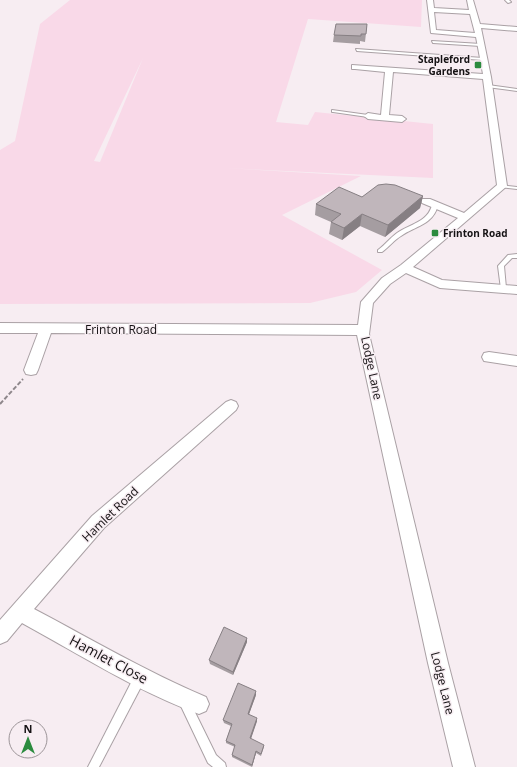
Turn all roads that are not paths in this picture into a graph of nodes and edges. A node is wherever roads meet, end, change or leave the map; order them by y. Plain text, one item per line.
1 (430, 0) edge
2 (471, 6) edge
3 (431, 10) junction
4 (517, 29) edge
5 (479, 35) junction
6 (433, 42) dead end
7 (357, 50) dead end
8 (483, 59) junction
9 (355, 68) dead end
10 (389, 70) junction
11 (487, 82) junction
12 (517, 90) edge
13 (333, 111) dead end
14 (368, 116) joint
15 (385, 117) junction
16 (402, 119) dead end
17 (502, 186) junction
18 (517, 188) edge
19 (431, 203) joint
20 (466, 217) junction
21 (380, 251) dead end
22 (517, 256) edge
23 (405, 268) junction
24 (503, 288) junction
25 (517, 290) edge
26 (0, 328) edge
27 (46, 328) junction
28 (364, 330) junction
29 (489, 357) dead end
30 (517, 361) edge
31 (31, 370) road end
32 (230, 406) dead end
33 (20, 611) junction
34 (0, 634) edge
35 (140, 677) junction
36 (190, 701) joint
37 (93, 767) edge
38 (221, 767) edge
39 (464, 767) edge

1 - 3 street
2 - 3 street
2 - 5 street
3 - 5 street
4 - 5 street
5 - 6 lane
5 - 8 street
7 - 8 lane
8 - 11 street
9 - 10 street
10 - 11 street
10 - 15 street
11 - 12 lane
11 - 17 street
13 - 14 lane
14 - 15 street
15 - 16 street
17 - 18 lane
17 - 20 street, Lodge Lane
19 - 20 street
19 - 21 lane
20 - 23 street, Lodge Lane
22 - 24 lane
23 - 24 street
23 - 28 street, Lodge Lane
24 - 25 street
26 - 27 street, Frinton Road
27 - 28 street, Frinton Road
27 - 31 street
28 - 39 street, Lodge Lane
29 - 30 street
32 - 33 street, Hamlet Road
33 - 34 street, Hamlet Road
33 - 35 street, Hamlet Close
35 - 36 street, Hamlet Close
35 - 37 lane
36 - 38 lane

